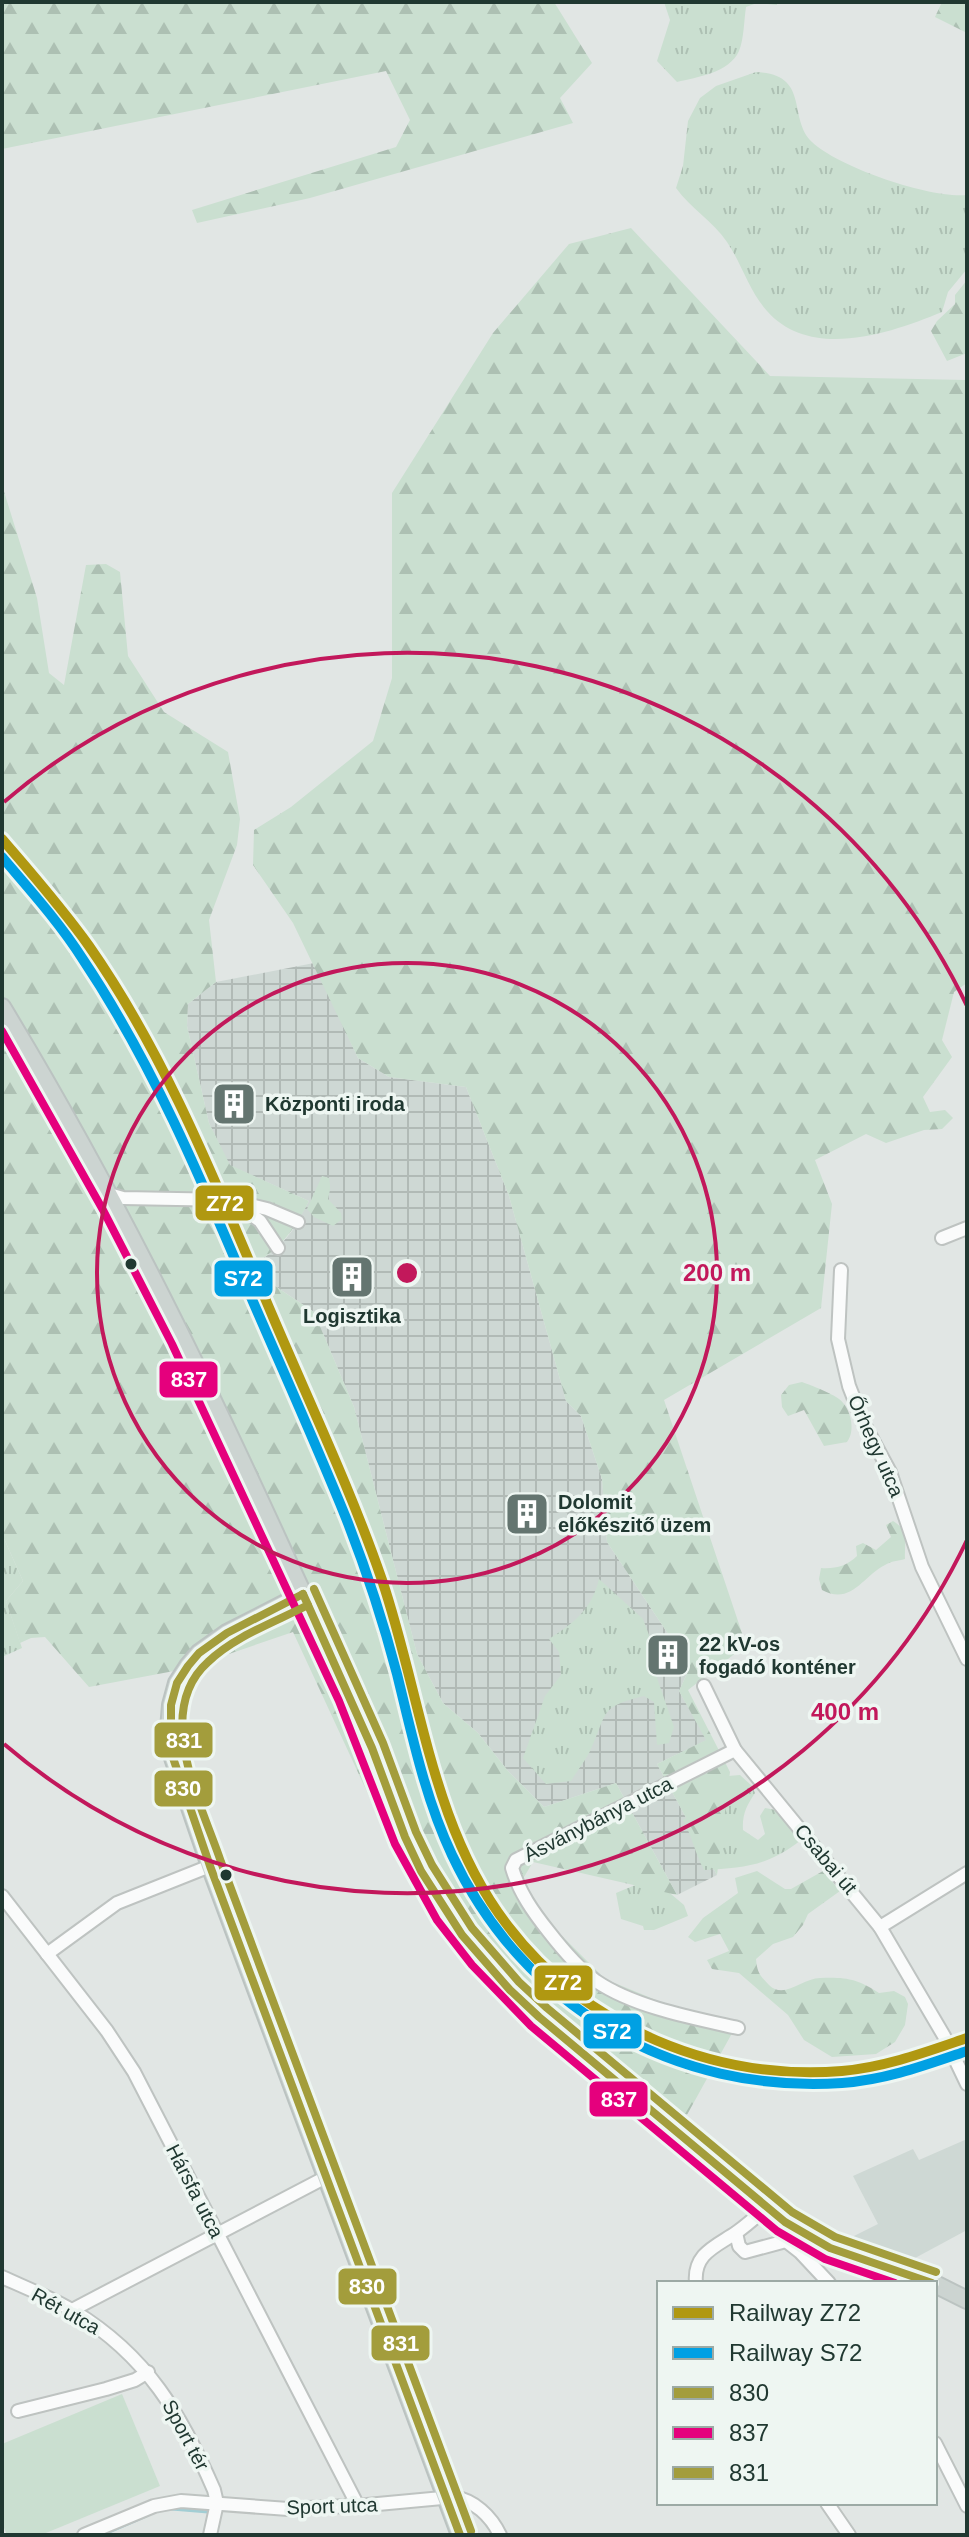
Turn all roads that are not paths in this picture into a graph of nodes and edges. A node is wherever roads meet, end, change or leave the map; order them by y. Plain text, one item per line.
1 (2, 1007) edge
2 (109, 1194) junction
3 (142, 1199) junction
4 (231, 1200) junction
5 (298, 1222) dead end
6 (125, 1223) junction
7 (967, 1228) edge
8 (942, 1238) dead end
9 (278, 1248) dead end
10 (841, 1270) dead end
11 (303, 1594) junction
12 (967, 1659) edge
13 (704, 1686) dead end
14 (735, 1750) junction
15 (210, 1866) junction
16 (967, 1873) edge
17 (2, 1896) edge
18 (880, 1927) junction
19 (47, 1954) junction
20 (738, 2028) dead end
21 (967, 2084) edge
22 (328, 2176) junction
23 (766, 2208) junction
24 (736, 2233) junction
25 (217, 2234) junction
26 (2, 2277) edge
27 (696, 2281) edge
28 (827, 2281) edge
29 (925, 2281) edge
30 (937, 2285) edge
31 (967, 2300) edge
32 (72, 2310) junction
33 (126, 2349) joint
34 (148, 2372) junction
35 (18, 2411) dead end
36 (937, 2447) edge
37 (446, 2497) junction
38 (217, 2503) junction
39 (828, 2505) edge
40 (358, 2506) junction
41 (967, 2506) edge
42 (84, 2535) edge
43 (210, 2535) edge
44 (460, 2535) edge
45 (500, 2535) edge
46 (849, 2535) edge

1 - 2 main road
2 - 3 street
2 - 6 main road
3 - 4 street
3 - 6 street
4 - 5 street
4 - 9 street
6 - 11 main road
7 - 8 street
10 - 12 street, Őrhegy utca
11 - 15 main road
11 - 23 main road
13 - 14 street, Csabai út
14 - 18 street, Csabai út
14 - 20 street, Ásványbánya utca
15 - 19 street
15 - 22 main road
16 - 18 street
17 - 19 street, Hársfa utca
18 - 21 street, Csabai út
19 - 25 street, Hársfa utca
22 - 25 street
22 - 37 main road
23 - 24 street
23 - 29 main road
24 - 27 street
24 - 28 street
25 - 32 street
25 - 40 street, Hársfa utca
26 - 32 street, Rét utca
30 - 31 main road
32 - 33 street, Rét utca
33 - 34 street, Sport tér
34 - 35 street
34 - 38 street, Sport tér
36 - 41 street
37 - 40 street, Sport utca
37 - 44 main road
37 - 45 street
38 - 40 street, Sport utca
38 - 42 street, Sport utca
38 - 43 street
39 - 46 street

